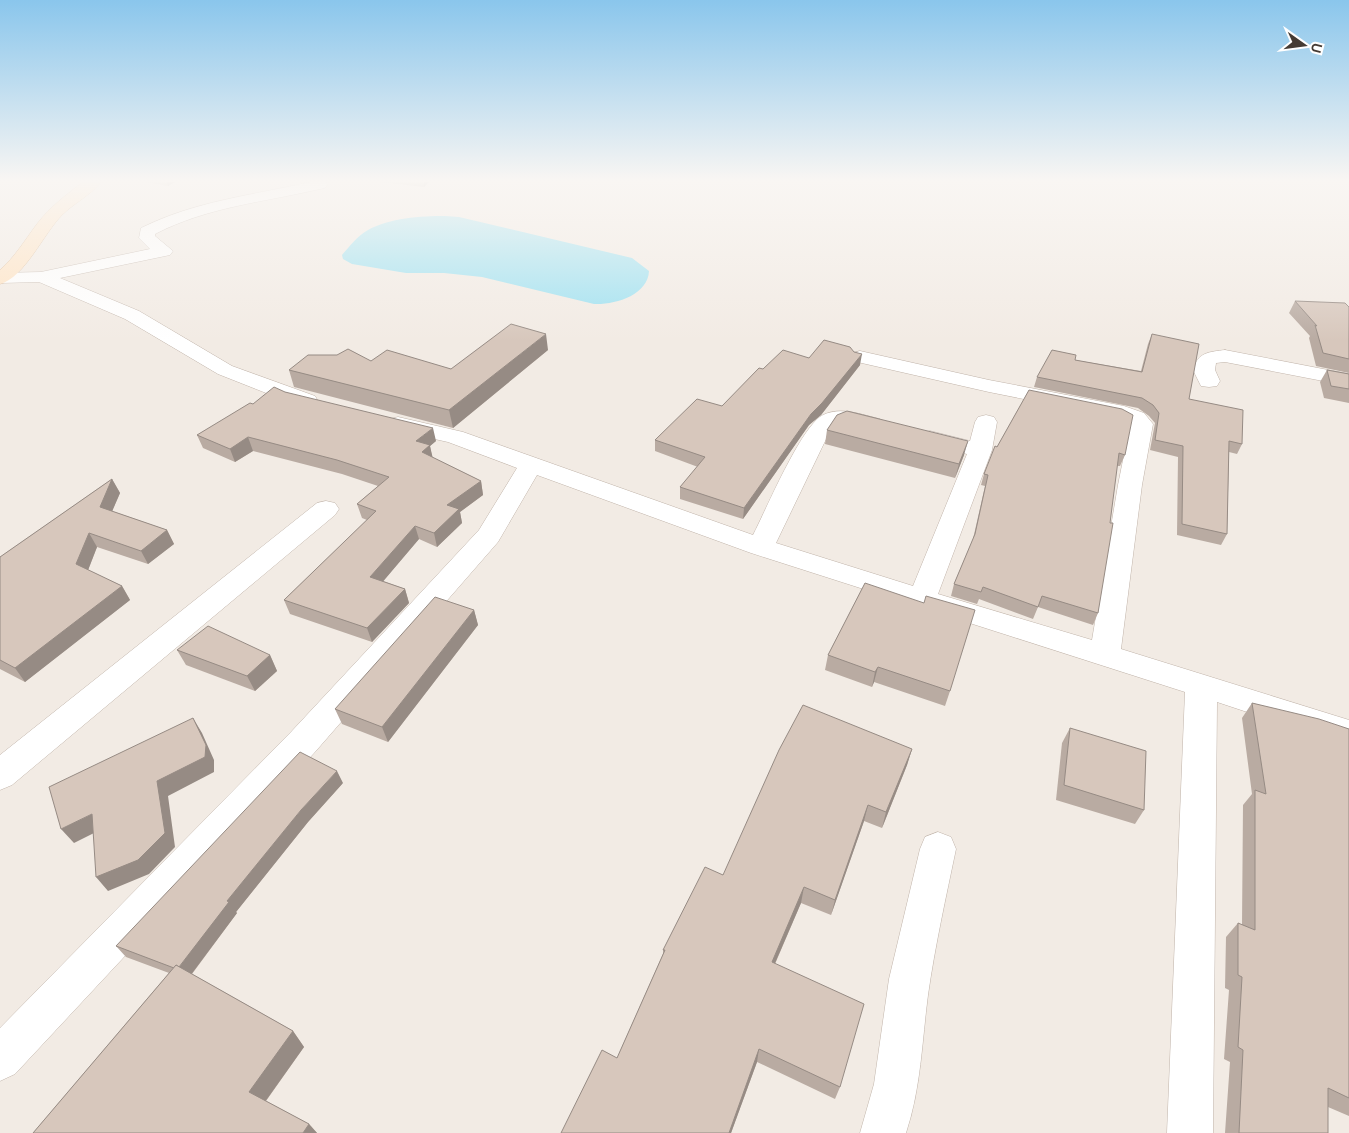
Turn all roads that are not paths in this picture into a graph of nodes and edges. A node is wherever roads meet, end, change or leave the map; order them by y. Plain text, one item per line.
1 (36, 235) edge
2 (147, 235) edge
3 (41, 277) junction
4 (1, 279) edge
5 (860, 357) edge
6 (1349, 380) edge
7 (1209, 381) dead end
8 (325, 405) edge
9 (380, 419) edge
10 (986, 422) dead end
11 (980, 450) junction
12 (531, 465) junction
13 (326, 509) dead end
14 (760, 547) junction
15 (922, 599) junction
16 (1105, 655) junction
17 (1201, 685) junction
18 (1349, 733) edge
19 (0, 775) edge
20 (938, 849) dead end
21 (0, 1059) edge
22 (883, 1133) edge
23 (1190, 1133) edge

1 - 4 street
2 - 3 street
3 - 4 street
3 - 8 street
5 - 16 street
6 - 7 street
9 - 12 street
10 - 11 street
11 - 14 street
11 - 15 street
12 - 14 street
12 - 21 street
13 - 19 street
14 - 15 street
15 - 16 street
16 - 17 street
17 - 18 street
17 - 23 street
20 - 22 street

